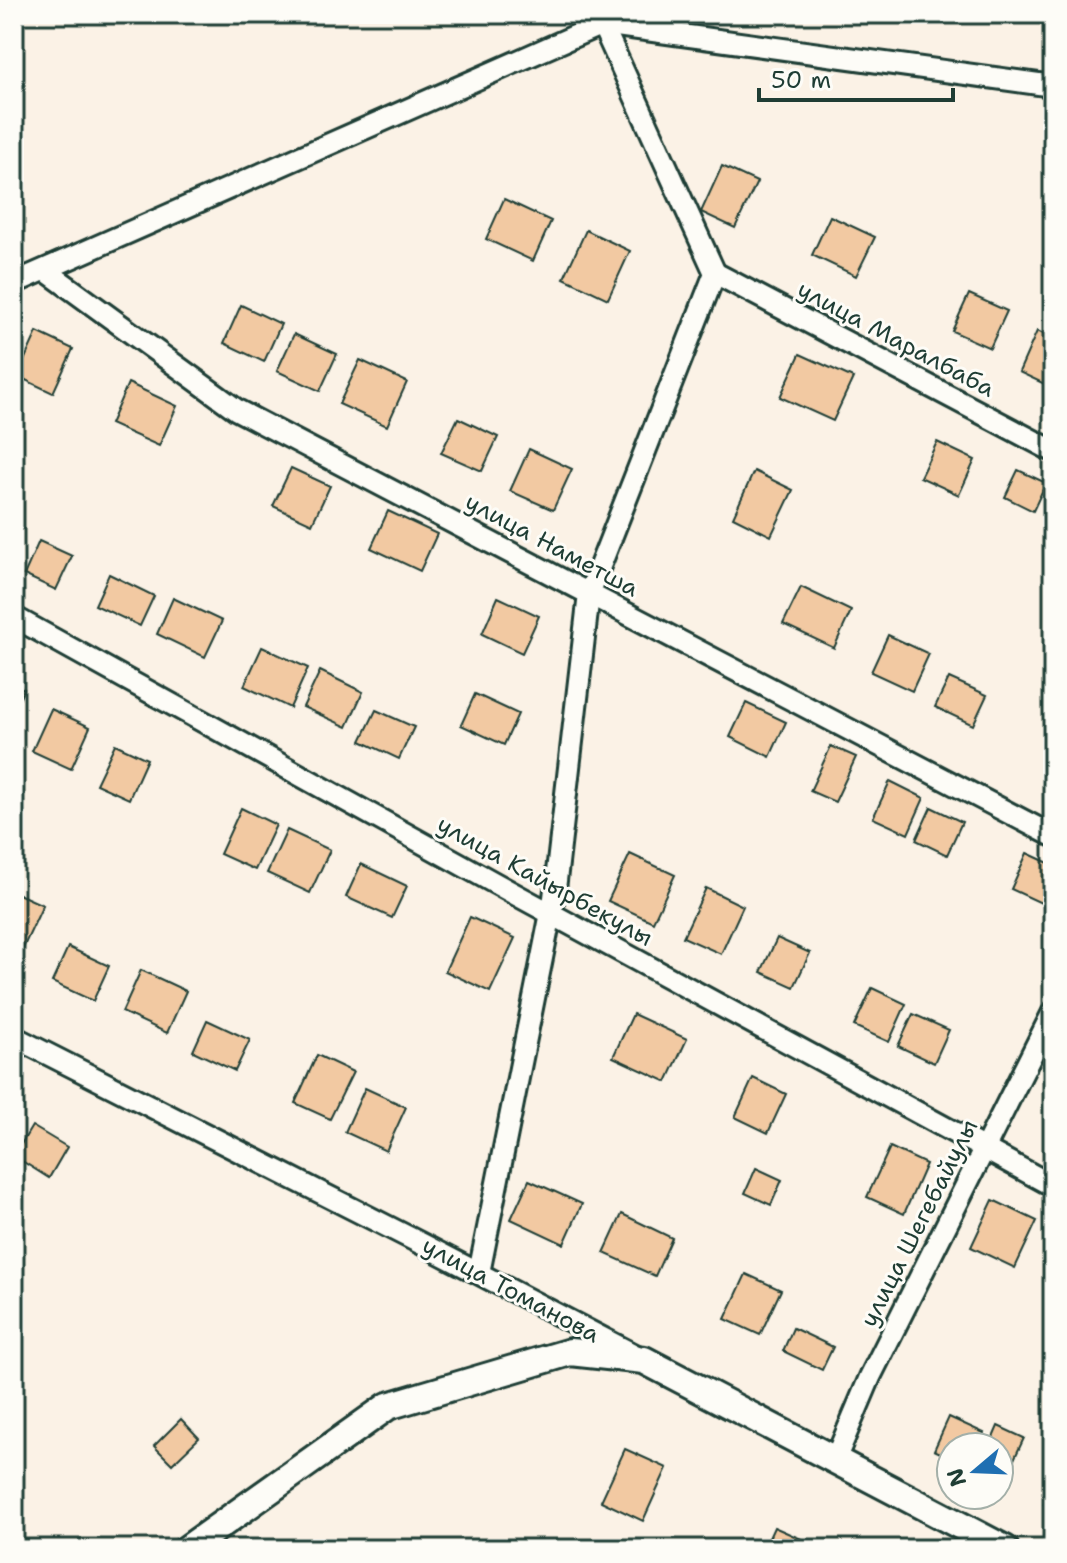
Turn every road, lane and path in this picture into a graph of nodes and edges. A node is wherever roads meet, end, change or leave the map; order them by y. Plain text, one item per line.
1 (602, 24) junction
2 (1053, 86) edge
3 (45, 270) junction
4 (715, 273) junction
5 (14, 283) edge
6 (1053, 451) edge
7 (589, 594) junction
8 (14, 617) edge
9 (1053, 836) edge
10 (551, 914) junction
11 (1053, 1012) edge
12 (14, 1037) edge
13 (986, 1150) junction
14 (1053, 1186) edge
15 (479, 1273) junction
16 (644, 1360) junction
17 (835, 1460) junction
18 (187, 1549) edge
19 (1005, 1549) edge

1 - 2 street
1 - 3 street
1 - 4 street
3 - 5 street
3 - 7 street, улица Наметша
4 - 6 street, улица Маралбаба
4 - 7 street
7 - 9 street, улица Наметша
7 - 10 street
8 - 10 street, улица Кайырбекулы
10 - 13 street, улица Кайырбекулы
10 - 15 street
11 - 13 street, улица Шегебайулы
12 - 15 street, улица Томанова
13 - 14 street, улица Кайырбекулы
13 - 17 street, улица Шегебайулы
15 - 16 street, улица Томанова
16 - 17 street, улица Томанова
16 - 18 street
17 - 19 street, улица Томанова

